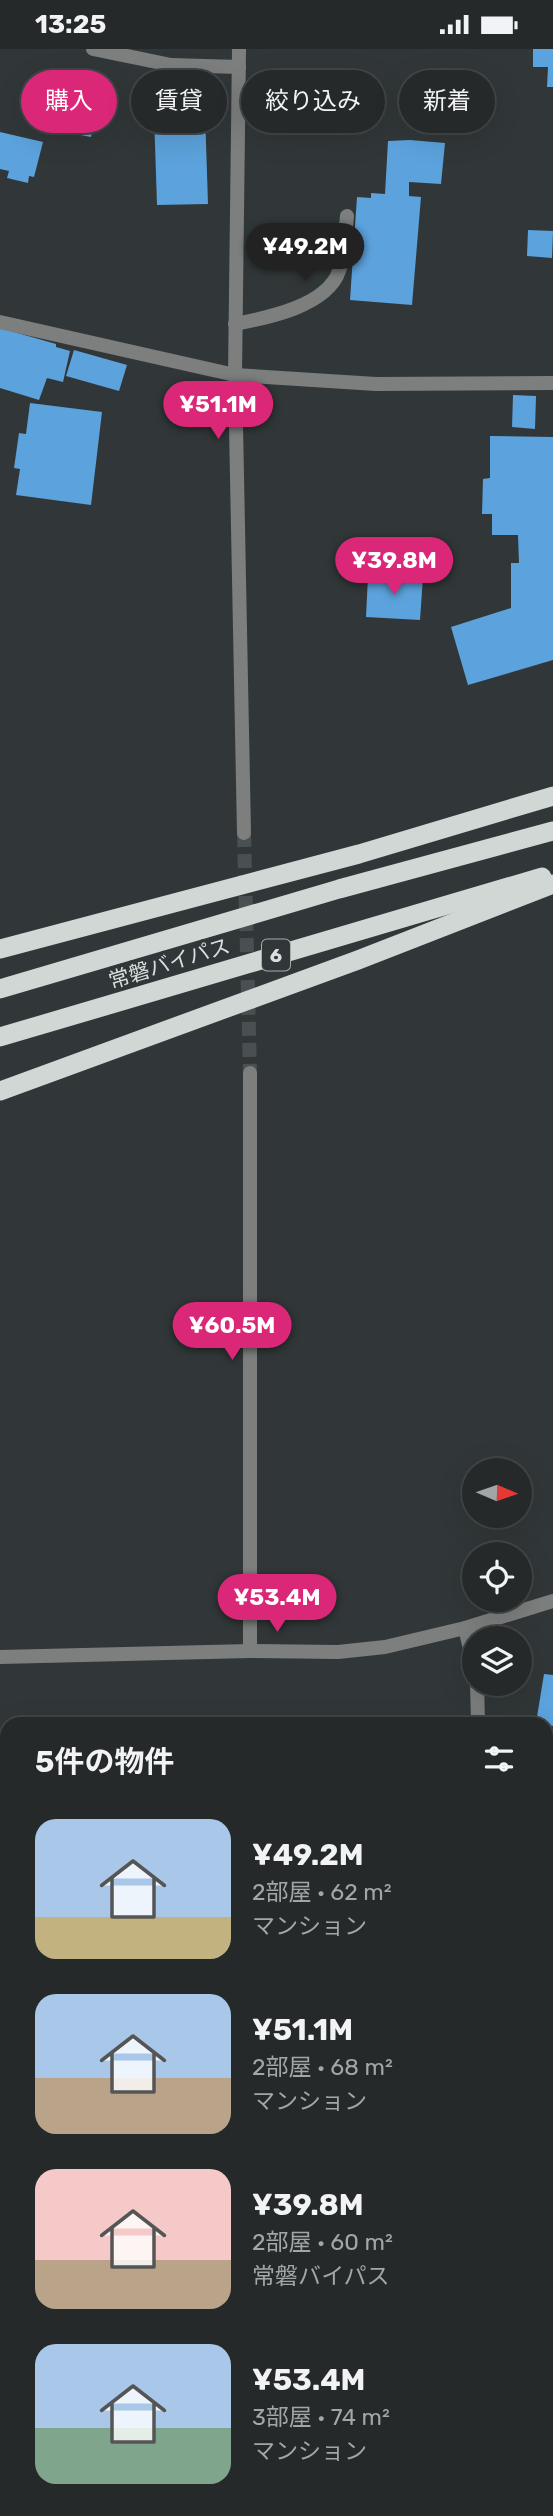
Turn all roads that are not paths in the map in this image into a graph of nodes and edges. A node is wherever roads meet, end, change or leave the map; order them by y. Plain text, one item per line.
1 (93, 49) edge
2 (239, 49) edge
3 (239, 67) junction
4 (347, 216) dead end
5 (0, 322) edge
6 (235, 324) junction
7 (235, 375) junction
8 (553, 383) edge
9 (553, 796) edge
10 (553, 831) edge
11 (244, 833) tunnel mouth
12 (553, 874) edge
13 (553, 884) edge
14 (0, 949) edge
15 (0, 989) edge
16 (0, 1037) edge
17 (250, 1073) tunnel mouth
18 (0, 1091) edge
19 (553, 1601) edge
20 (472, 1626) edge
21 (462, 1629) edge
22 (250, 1651) junction
23 (0, 1657) edge
24 (477, 1696) edge
25 (478, 1717) edge

1 - 3 street
2 - 3 street
3 - 6 street
4 - 6 street
5 - 7 street
6 - 7 street
7 - 8 street
7 - 11 street
9 - 14 highway
10 - 15 highway, 常磐バイパス / 6
12 - 16 highway, 常磐バイパス / 6
13 - 18 highway
17 - 22 street
19 - 20 street
21 - 22 street
22 - 23 street
24 - 25 street

